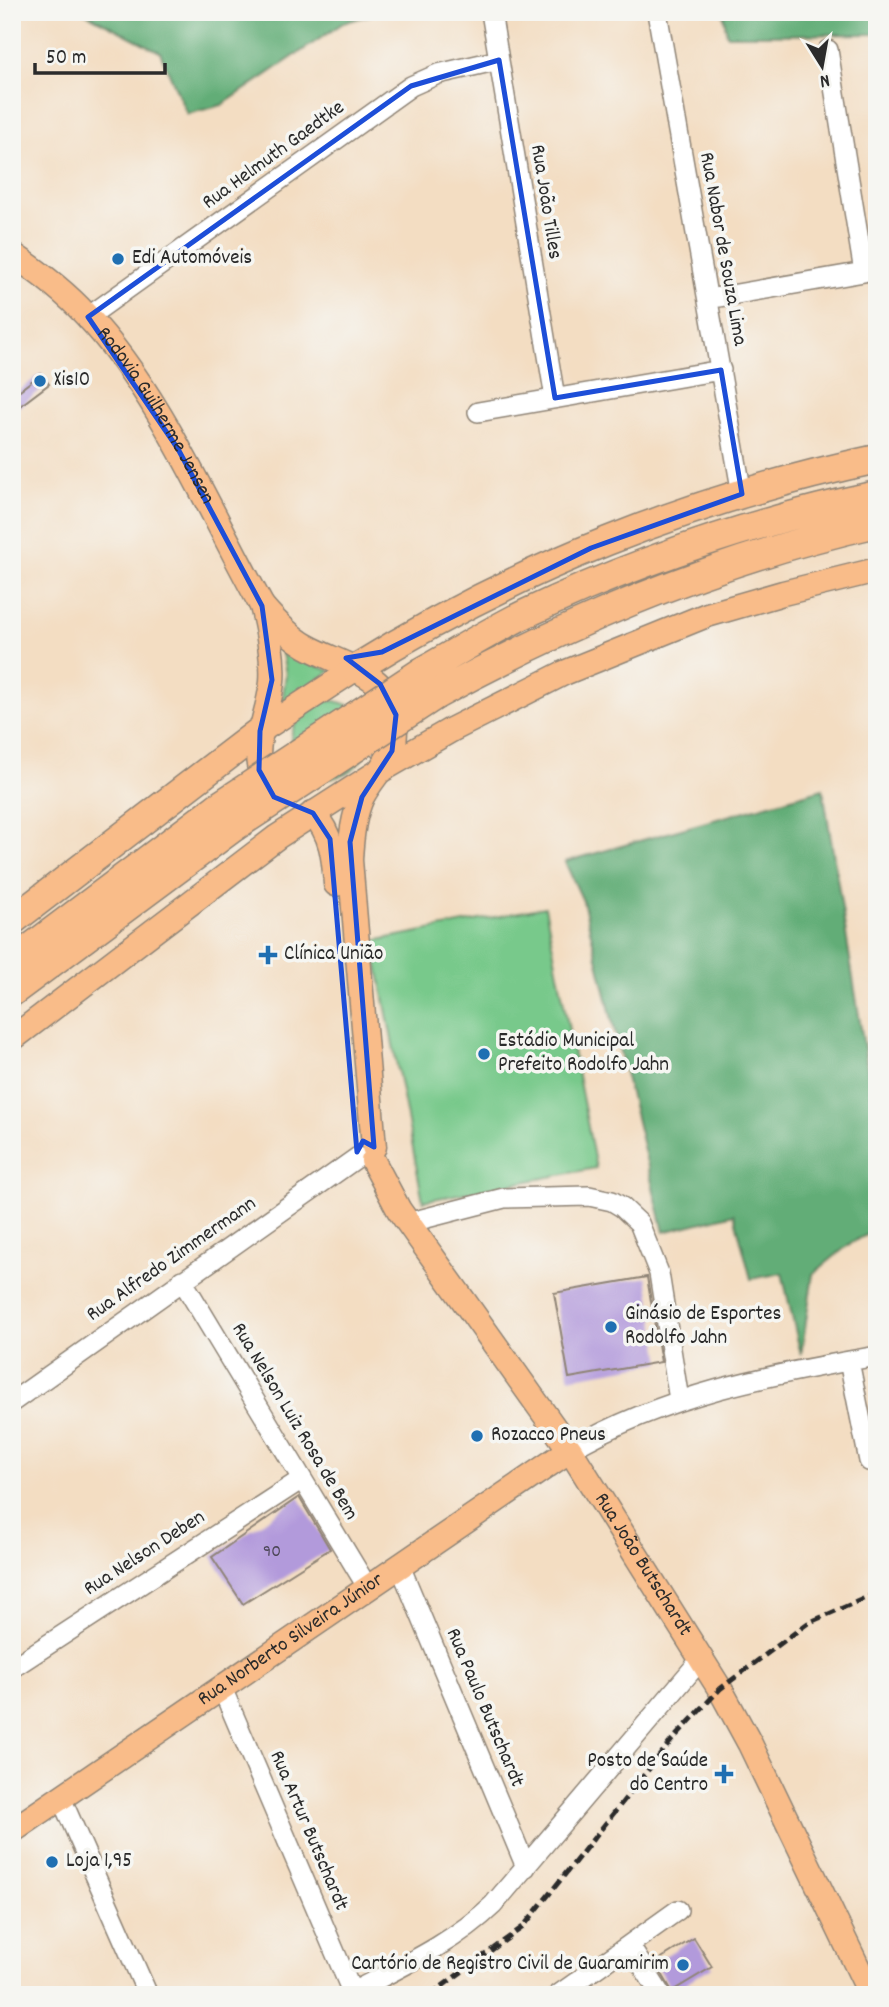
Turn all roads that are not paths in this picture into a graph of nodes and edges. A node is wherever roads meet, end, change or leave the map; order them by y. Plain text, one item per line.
1 (491, 12) edge
2 (657, 12) edge
3 (828, 50) dead end
4 (499, 60) junction
5 (12, 254) edge
6 (708, 299) junction
7 (88, 317) junction
8 (721, 370) junction
9 (555, 398) junction
10 (478, 412) dead end
11 (877, 458) edge
12 (742, 494) junction
13 (877, 495) edge
14 (877, 523) edge
15 (877, 570) edge
16 (262, 606) junction
17 (310, 648) junction
18 (382, 652) junction
19 (355, 669) junction
20 (429, 683) junction
21 (251, 738) junction
22 (379, 772) junction
23 (313, 813) junction
24 (227, 816) junction
25 (277, 837) junction
26 (330, 839) junction
27 (12, 921) edge
28 (12, 962) edge
29 (12, 992) edge
30 (12, 1040) edge
31 (366, 1154) junction
32 (407, 1223) junction
33 (182, 1280) junction
34 (877, 1356) edge
35 (849, 1361) junction
36 (679, 1400) junction
37 (12, 1402) edge
38 (570, 1450) junction
39 (869, 1461) dead end
40 (302, 1479) junction
41 (400, 1566) junction
42 (368, 1588) junction
43 (702, 1658) junction
44 (12, 1668) edge
45 (222, 1688) junction
46 (61, 1798) junction
47 (12, 1831) edge
48 (526, 1867) junction
49 (678, 1910) dead end
50 (629, 1945) junction
51 (349, 1994) edge
52 (148, 1995) edge
53 (558, 1995) edge
54 (661, 1995) edge
55 (871, 1995) edge

1 - 4 street, Rua João Tilles
2 - 6 street, Rua Nabor de Souza Lima
3 - 6 street
4 - 7 street, Rua Helmuth Gaedtke
4 - 9 street, Rua João Tilles
5 - 7 main road, Rodovia Guilherme Jensen
6 - 8 street, Rua Nabor de Souza Lima
7 - 16 main road, Rodovia Guilherme Jensen
8 - 9 street
8 - 12 street, Rua Nabor de Souza Lima
9 - 10 street
11 - 12 highway
12 - 18 highway
13 - 20 highway
14 - 20 highway
15 - 22 main road
16 - 17 main road, Rodovia Guilherme Jensen
16 - 21 main road, Rodovia Guilherme Jensen
17 - 18 main road
17 - 19 main road, Rodovia Guilherme Jensen
18 - 19 highway
19 - 21 main road
19 - 22 main road
20 - 24 highway, bridge
21 - 23 main road
21 - 27 highway
22 - 23 main road
22 - 31 main road, Rua João Butschardt
23 - 25 main road
23 - 26 main road, Rua João Butschardt
24 - 28 highway
24 - 29 highway
25 - 26 main road
25 - 30 main road
26 - 31 main road, Rua João Butschardt
31 - 32 main road, Rua João Butschardt
31 - 33 street, Rua Alfredo Zimmermann
32 - 36 street
32 - 38 main road, Rua João Butschardt
33 - 37 street, Rua Alfredo Zimmermann
33 - 40 street, Rua Nelson Luiz Rosa de Bem
34 - 35 street
35 - 36 street
35 - 39 street
36 - 38 street
38 - 41 main road, Rua Norberto Silveira Júnior
38 - 43 main road, Rua João Butschardt
40 - 42 street, Rua Nelson Luiz Rosa de Bem
40 - 44 street, Rua Nelson Deben
41 - 42 main road, Rua Norberto Silveira Júnior
41 - 48 street, Rua Paulo Butschardt
42 - 45 main road, Rua Norberto Silveira Júnior
43 - 48 street
43 - 55 main road, Rua João Butschardt
45 - 46 main road, Rua Norberto Silveira Júnior
45 - 51 street, Rua Artur Butschardt
46 - 47 main road, Rua Norberto Silveira Júnior
46 - 52 street
48 - 51 street
49 - 50 street
50 - 53 street
50 - 54 street

